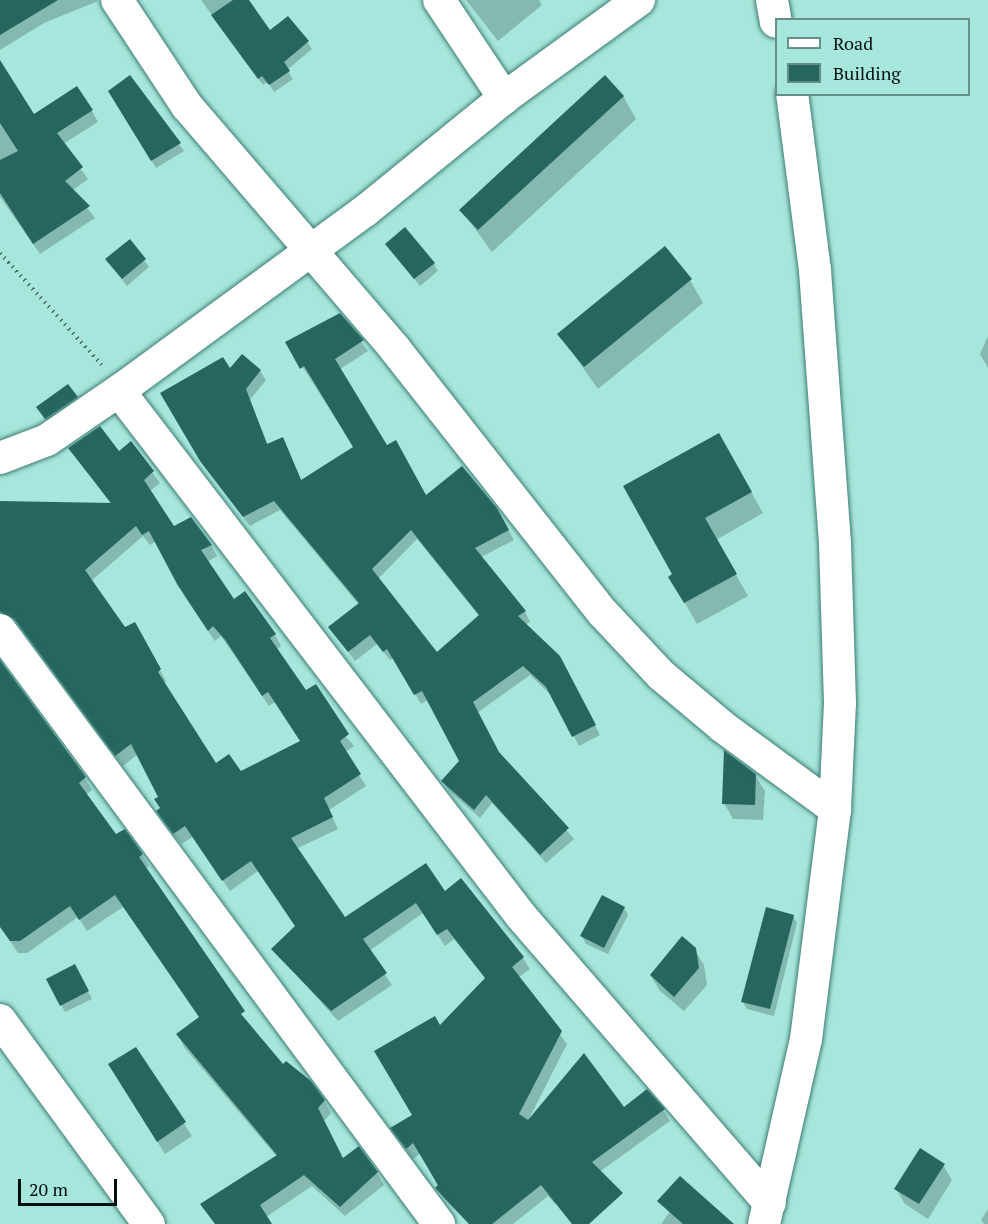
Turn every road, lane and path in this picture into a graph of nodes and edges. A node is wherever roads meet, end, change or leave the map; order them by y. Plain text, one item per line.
1 (117, 0) edge
2 (439, 0) edge
3 (639, 0) edge
4 (772, 0) edge
5 (776, 18) edge
6 (792, 96) edge
7 (504, 98) junction
8 (309, 252) junction
9 (0, 253) edge
10 (121, 389) junction
11 (0, 458) edge
12 (0, 630) edge
13 (834, 809) junction
14 (0, 1020) edge
15 (767, 1214) edge
16 (148, 1224) edge
17 (440, 1224) edge

1 - 8 street
2 - 7 street
3 - 7 street
4 - 5 street
6 - 13 street
7 - 8 street
8 - 10 street
8 - 13 street
9 - 10 path
10 - 11 street
10 - 15 street
12 - 17 street
13 - 15 street
14 - 16 street

